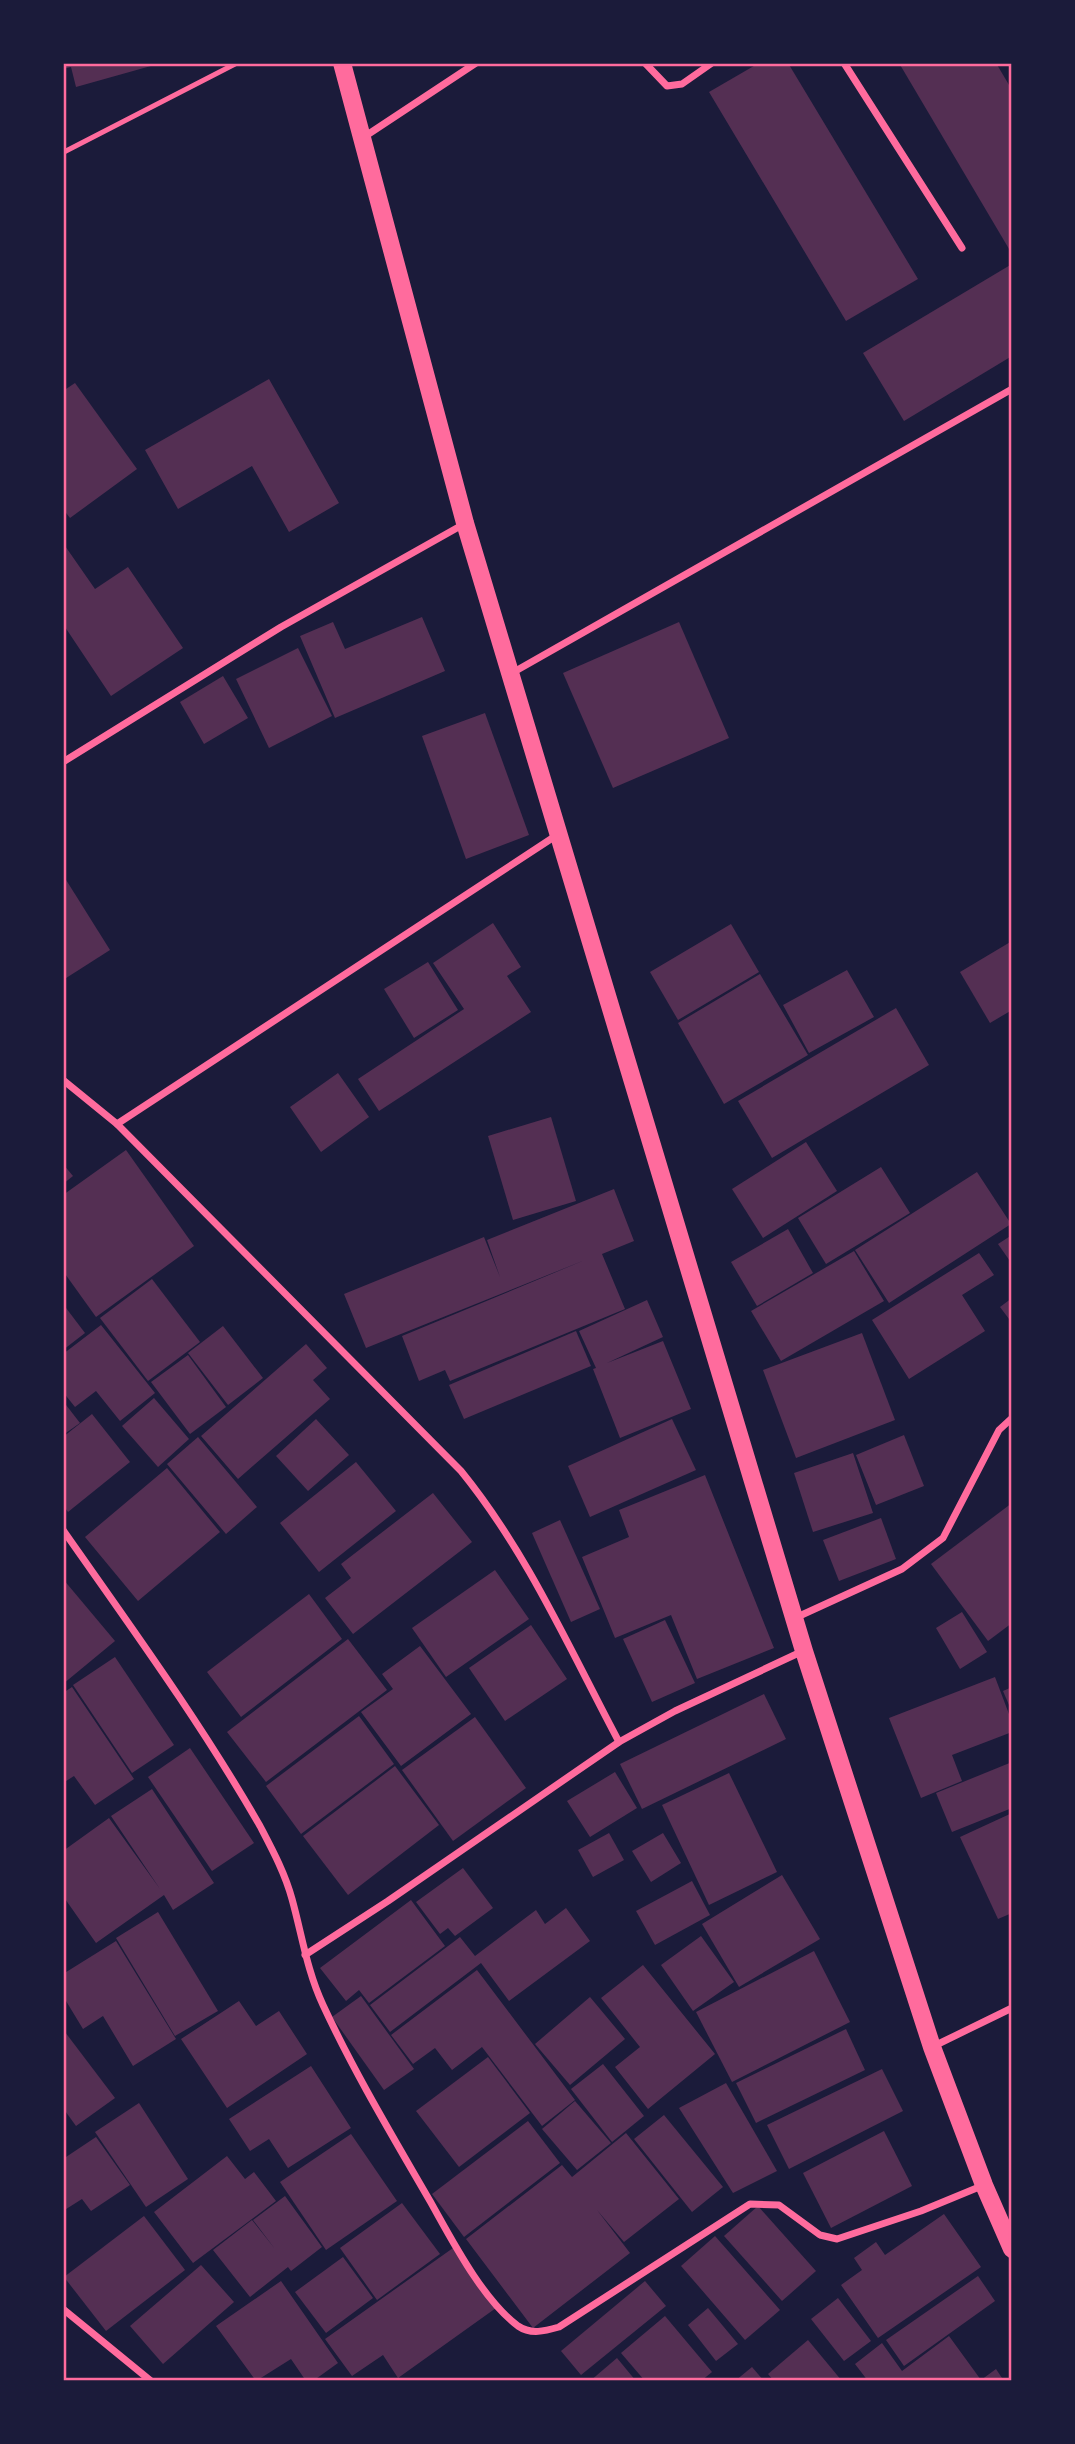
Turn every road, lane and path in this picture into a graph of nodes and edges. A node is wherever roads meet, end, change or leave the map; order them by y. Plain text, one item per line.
1 (237, 63) edge
2 (342, 63) edge
3 (476, 63) edge
4 (645, 63) edge
5 (712, 63) edge
6 (844, 63) edge
7 (361, 139) junction
8 (64, 152) edge
9 (962, 248) dead end
10 (1012, 389) edge
11 (465, 523) junction
12 (512, 673) junction
13 (63, 762) edge
14 (557, 835) junction
15 (63, 1080) edge
16 (117, 1124) junction
17 (1012, 1418) edge
18 (63, 1530) edge
19 (795, 1618) junction
20 (804, 1651) junction
21 (620, 1742) junction
22 (304, 1955) junction
23 (1012, 2008) edge
24 (932, 2046) junction
25 (984, 2185) junction
26 (1012, 2249) edge
27 (63, 2309) edge
28 (151, 2381) edge

1 - 8 lane
2 - 7 main road
3 - 7 street
4 - 5 street
6 - 9 street
7 - 11 main road
10 - 12 street
11 - 12 main road
11 - 13 street
12 - 14 main road
14 - 16 street
14 - 19 main road
15 - 16 street
16 - 21 street
17 - 19 street
18 - 22 street
19 - 20 main road
20 - 21 street
20 - 24 main road
21 - 22 street
22 - 25 street
23 - 24 street
24 - 25 main road
25 - 26 main road
27 - 28 street

